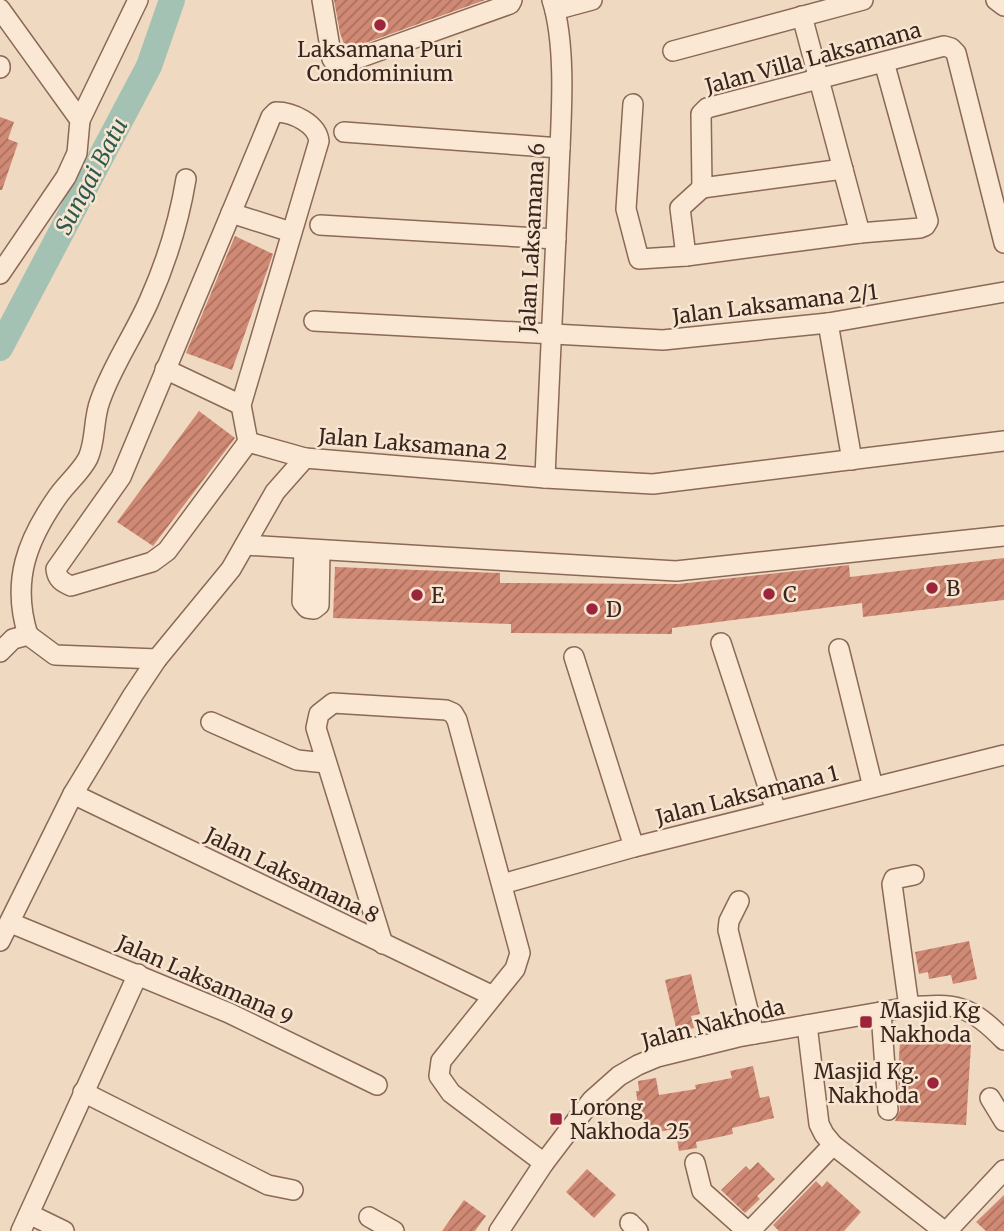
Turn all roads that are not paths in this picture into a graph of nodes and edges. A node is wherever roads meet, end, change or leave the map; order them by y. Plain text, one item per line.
1 (138, 0) edge
2 (321, 0) edge
3 (512, 0) edge
4 (592, 0) edge
5 (863, 0) edge
6 (996, 0) edge
7 (553, 5) edge
8 (1004, 6) edge
9 (0, 9) edge
10 (802, 16) junction
11 (673, 51) dead end
12 (884, 62) junction
13 (818, 80) junction
14 (633, 104) dead end
15 (80, 120) junction
16 (344, 132) dead end
17 (560, 148) junction
18 (843, 169) junction
19 (186, 179) dead end
20 (997, 187) edge
21 (702, 188) junction
22 (231, 213) junction
23 (320, 225) dead end
24 (291, 232) junction
25 (860, 233) junction
26 (556, 239) junction
27 (1004, 243) edge
28 (686, 256) junction
29 (0, 274) edge
30 (1004, 292) edge
31 (314, 321) dead end
32 (828, 323) junction
33 (550, 335) junction
34 (165, 369) junction
35 (242, 405) junction
36 (1004, 441) edge
37 (247, 442) junction
38 (305, 458) junction
39 (852, 460) junction
40 (545, 478) junction
41 (1004, 536) edge
42 (245, 545) junction
43 (28, 635) junction
44 (721, 643) dead end
45 (839, 649) dead end
46 (0, 652) edge
47 (574, 657) dead end
48 (157, 659) junction
49 (211, 722) dead end
50 (1004, 755) edge
51 (326, 763) junction
52 (873, 787) junction
53 (72, 794) junction
54 (776, 811) junction
55 (634, 847) junction
56 (914, 875) dead end
57 (502, 884) junction
58 (738, 901) dead end
59 (11, 923) junction
60 (0, 942) edge
61 (383, 944) junction
62 (138, 974) junction
63 (492, 996) junction
64 (909, 1007) junction
65 (881, 1012) junction
66 (807, 1024) junction
67 (754, 1034) junction
68 (1004, 1040) edge
69 (377, 1085) dead end
70 (83, 1092) junction
71 (990, 1098) dead end
72 (888, 1110) dead end
73 (1004, 1121) edge
74 (833, 1145) junction
75 (544, 1163) junction
76 (695, 1163) dead end
77 (1004, 1170) edge
78 (293, 1191) dead end
79 (369, 1217) dead end
80 (25, 1223) edge
81 (64, 1231) edge
82 (394, 1231) edge
83 (499, 1231) edge
84 (748, 1231) edge
85 (946, 1231) edge

1 - 15 street
2 - 3 street
4 - 7 street
5 - 10 street
6 - 8 street
7 - 17 street, Jalan Laksamana 6
9 - 15 street
10 - 11 street
10 - 13 street
12 - 13 street, Jalan Villa Laksamana
12 - 20 street, Jalan Villa Laksamana
12 - 25 street
13 - 18 street
13 - 21 street, Jalan Villa Laksamana
14 - 28 street
15 - 29 street
16 - 17 street
17 - 26 street, Jalan Laksamana 6
18 - 21 street
18 - 25 street
19 - 43 street
20 - 27 street, Jalan Villa Laksamana
21 - 28 street
22 - 24 street
22 - 24 street
22 - 34 street
23 - 26 street
24 - 35 street
25 - 28 street
26 - 33 street, Jalan Laksamana 6
30 - 32 street, Jalan Laksamana 2/1
31 - 33 street, Jalan Laksamana 2/1
32 - 33 street, Jalan Laksamana 2/1
32 - 39 street
33 - 40 street, Jalan Laksamana 6
34 - 35 street
34 - 37 street
35 - 37 street
36 - 39 street, Jalan Laksamana 2
37 - 38 street
38 - 40 street, Jalan Laksamana 2
38 - 42 street, Jalan Laksamana 2
39 - 40 street, Jalan Laksamana 2
41 - 42 street
42 - 48 street, Jalan Laksamana 2
43 - 46 street
43 - 48 street
44 - 54 street
45 - 52 street
47 - 55 street
48 - 53 street, Jalan Laksamana 2
49 - 51 street
50 - 52 street, Jalan Laksamana 1
51 - 57 street
51 - 61 street
52 - 54 street, Jalan Laksamana 1
53 - 59 street, Jalan Laksamana 2
53 - 61 street, Jalan Laksamana 8
54 - 55 street, Jalan Laksamana 1
55 - 57 street, Jalan Laksamana 1
56 - 64 street
57 - 63 street
58 - 67 street
59 - 60 street, Jalan Laksamana 2
59 - 62 street, Jalan Laksamana 9
61 - 63 street, Jalan Laksamana 8
62 - 69 street, Jalan Laksamana 9
62 - 70 street
63 - 75 street
64 - 65 street, Jalan Nakhoda
64 - 68 street, Jalan Nakhoda
65 - 66 street, Jalan Nakhoda
65 - 72 street
66 - 67 street, Jalan Nakhoda
66 - 74 street
67 - 75 street, Jalan Nakhoda
70 - 78 street
70 - 80 street
71 - 73 street
74 - 84 street
74 - 85 street
75 - 83 street, Jalan Nakhoda
76 - 84 street
77 - 85 street
79 - 82 street
80 - 81 street

